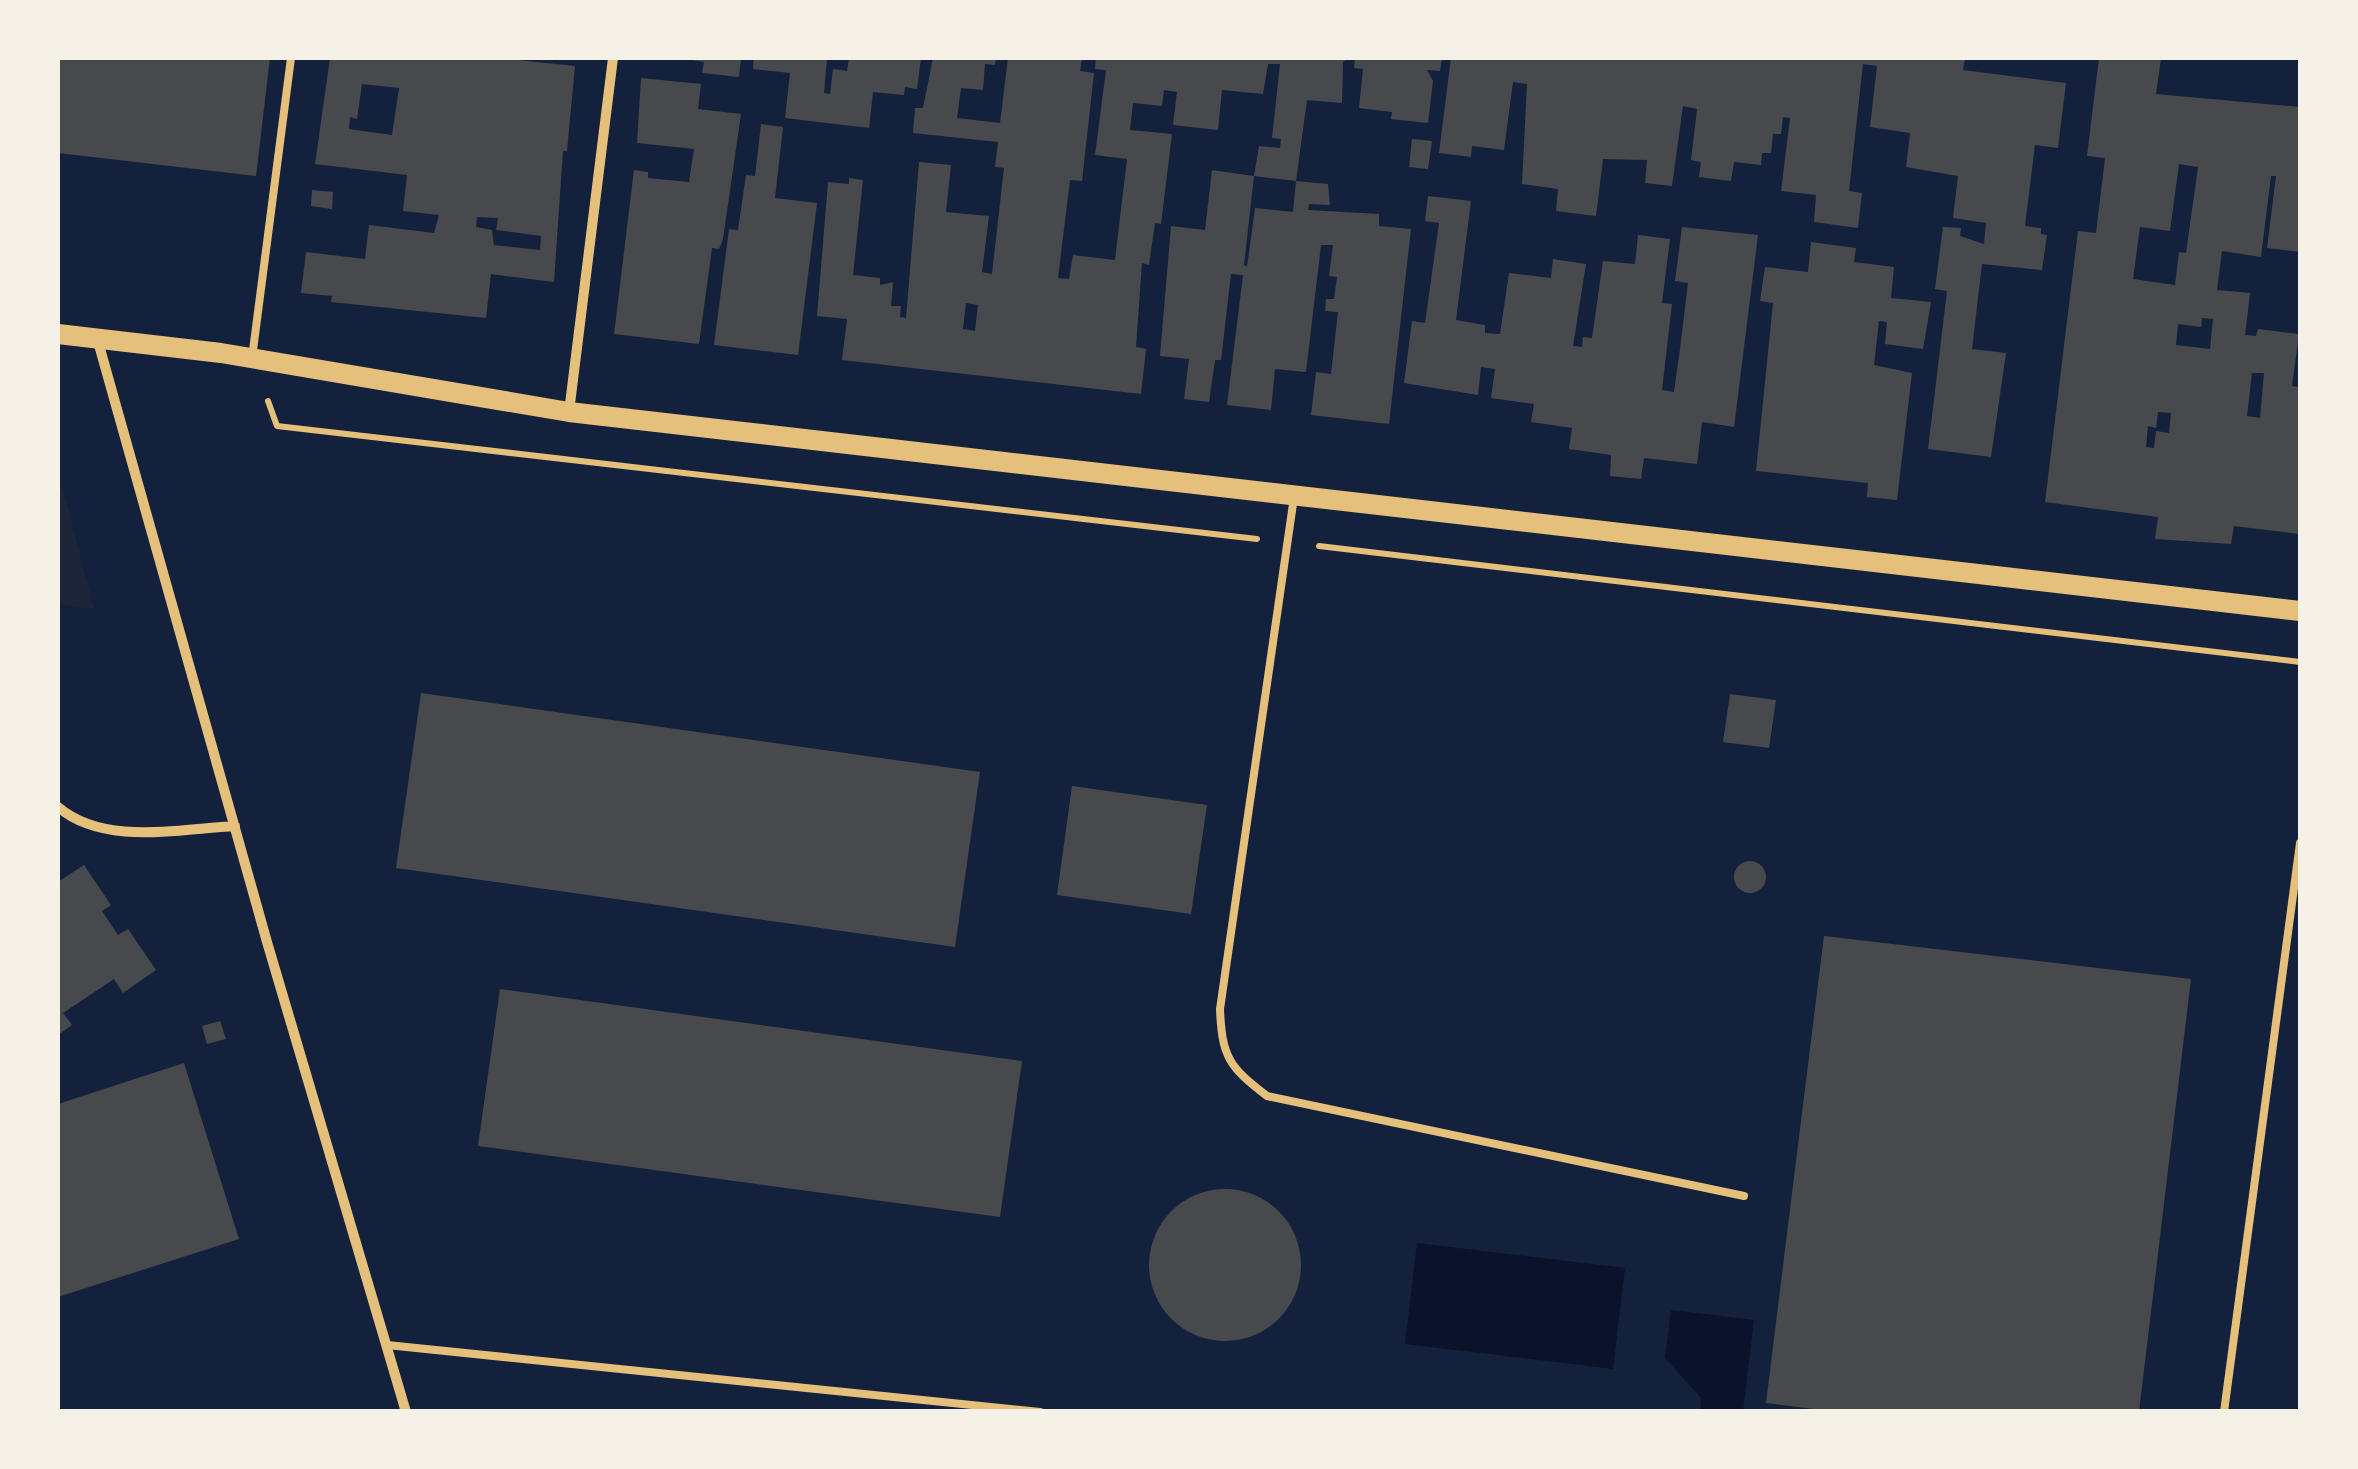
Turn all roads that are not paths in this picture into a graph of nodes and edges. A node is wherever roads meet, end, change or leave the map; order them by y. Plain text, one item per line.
1 (291, 58) edge
2 (613, 58) edge
3 (58, 334) edge
4 (97, 338) junction
5 (252, 358) junction
6 (569, 412) junction
7 (1294, 496) junction
8 (2300, 612) edge
9 (58, 807) edge
10 (235, 826) junction
11 (2300, 843) edge
12 (1744, 1196) dead end
13 (386, 1345) junction
14 (406, 1412) edge
15 (1040, 1412) edge
16 (2224, 1412) edge

1 - 5 lane
2 - 6 street
3 - 4 main road
4 - 5 main road
4 - 10 street
5 - 6 main road
6 - 7 main road
7 - 8 main road
7 - 12 lane
9 - 10 street
10 - 13 street
11 - 16 lane
13 - 14 street
13 - 15 lane

